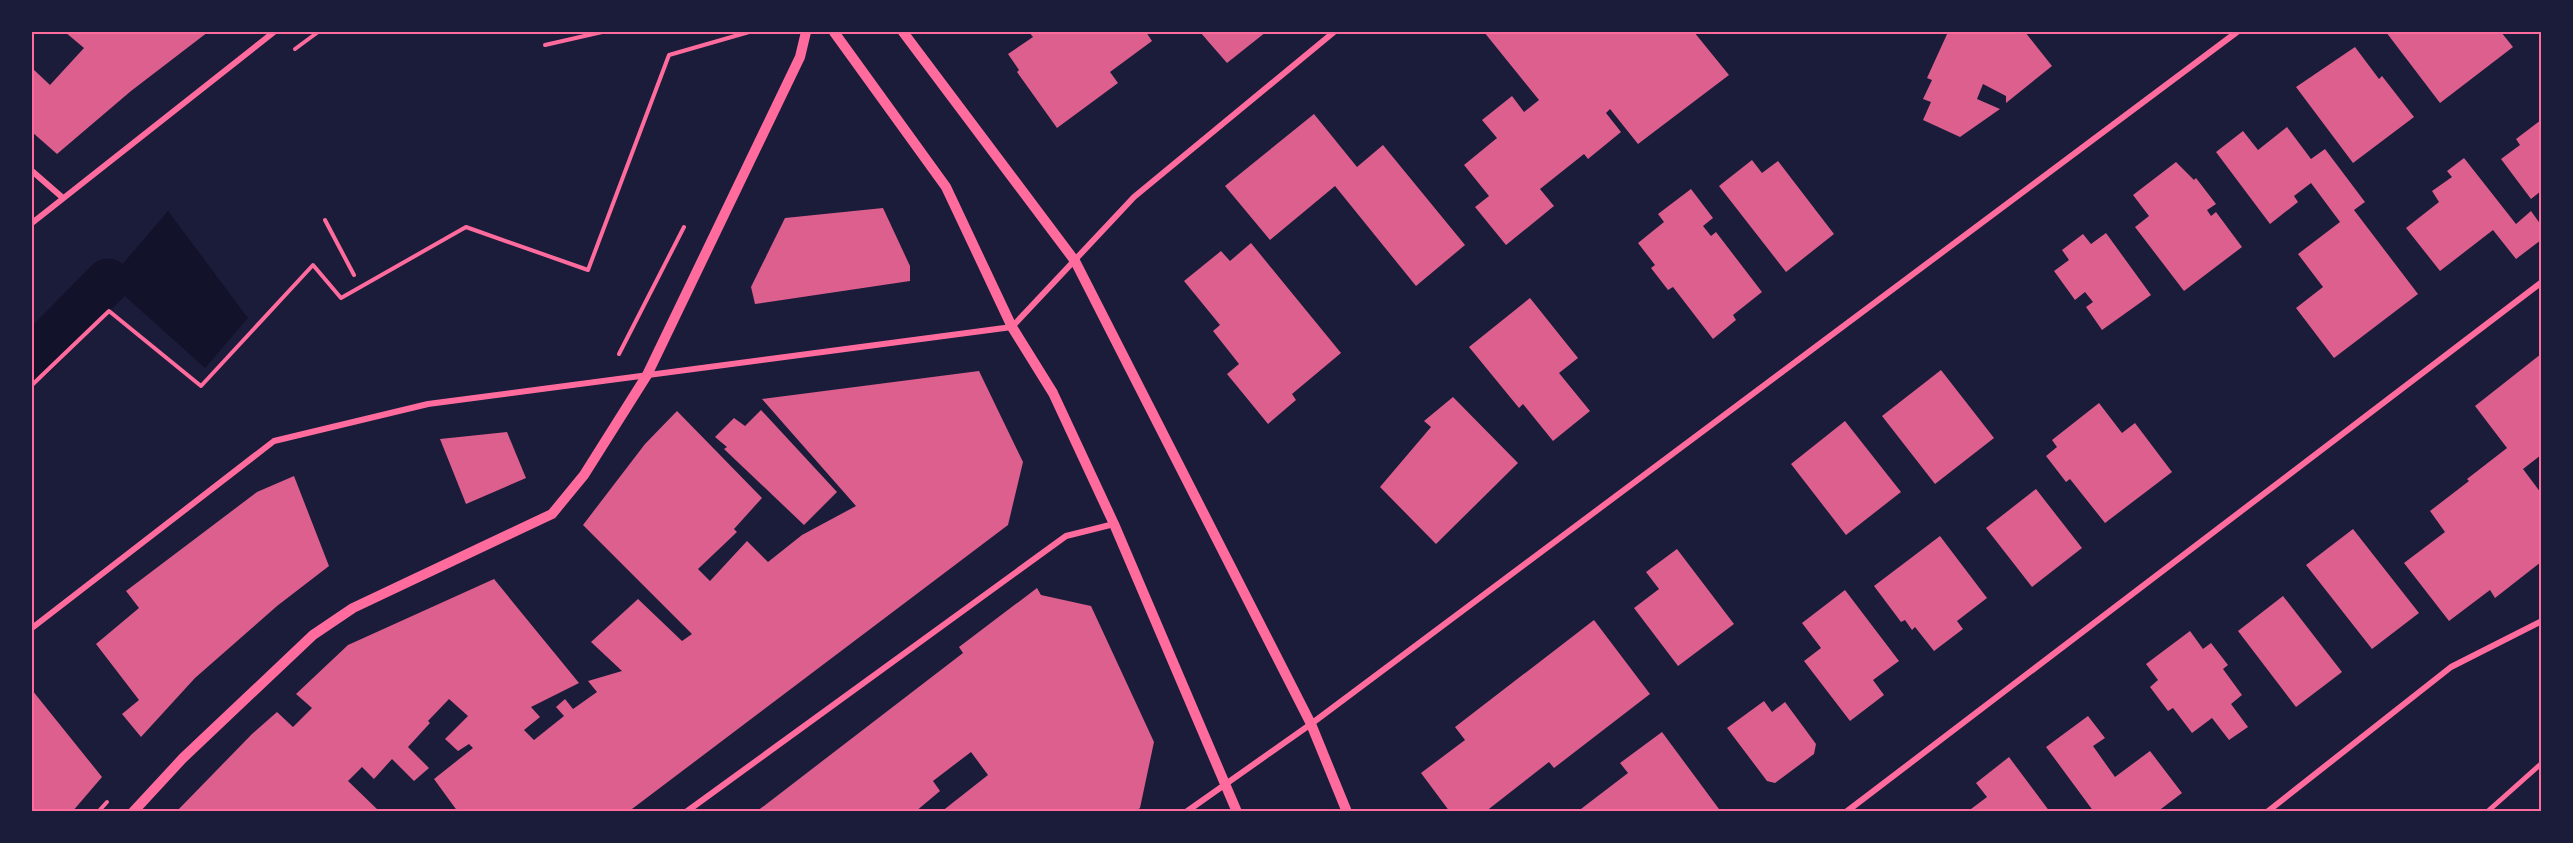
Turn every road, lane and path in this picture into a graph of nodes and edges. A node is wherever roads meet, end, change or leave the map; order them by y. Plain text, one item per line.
1 (274, 32) edge
2 (602, 32) edge
3 (749, 32) edge
4 (806, 32) edge
5 (834, 32) edge
6 (903, 32) edge
7 (1334, 32) edge
8 (2237, 32) edge
9 (545, 45) dead end
10 (32, 171) edge
11 (63, 198) junction
12 (325, 220) dead end
13 (686, 222) dead end
14 (32, 223) edge
15 (1075, 261) junction
16 (354, 275) dead end
17 (2541, 282) edge
18 (1012, 327) junction
19 (647, 375) junction
20 (606, 381) junction
21 (32, 384) edge
22 (1114, 524) junction
23 (2541, 621) edge
24 (32, 628) edge
25 (1311, 724) junction
26 (2541, 763) edge
27 (1225, 783) junction
28 (113, 795) dead end
29 (98, 812) edge
30 (134, 812) edge
31 (686, 812) edge
32 (1186, 812) edge
33 (1237, 812) edge
34 (1347, 812) edge
35 (1846, 812) edge
36 (2267, 812) edge
37 (2487, 812) edge

1 - 11 street
2 - 9 path
3 - 21 path
4 - 19 street
5 - 18 street
6 - 15 street
7 - 15 street
8 - 25 street
10 - 11 street
11 - 14 street
12 - 16 path
13 - 20 path
15 - 18 street
15 - 25 street
17 - 35 street
18 - 19 street
18 - 22 street
19 - 20 street
19 - 30 street
20 - 24 street
22 - 27 street
22 - 31 street
23 - 36 street
25 - 27 street
25 - 34 street
26 - 37 street
27 - 32 street
27 - 33 street
28 - 29 path

